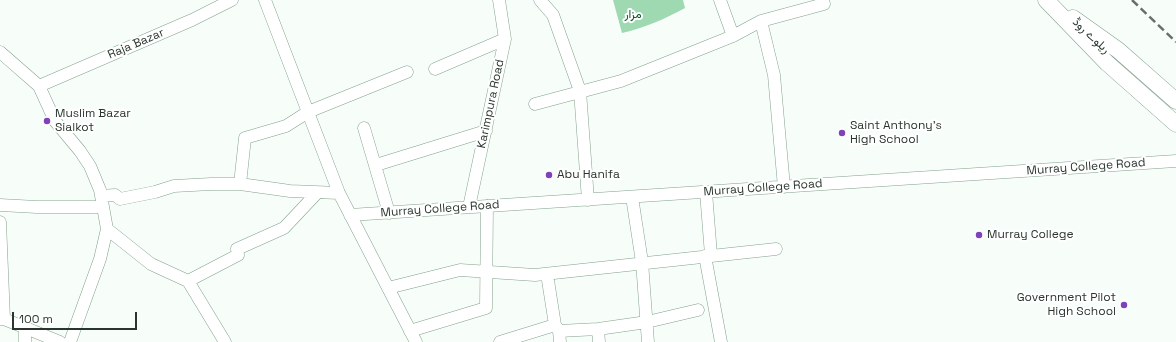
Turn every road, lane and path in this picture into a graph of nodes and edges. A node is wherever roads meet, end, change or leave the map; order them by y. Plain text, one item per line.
1 (232, 0) edge
2 (265, 0) edge
3 (499, 0) edge
4 (540, 0) edge
5 (720, 0) edge
6 (823, 0) edge
7 (1046, 0) edge
8 (1052, 0) edge
9 (1064, 11) junction
10 (762, 21) junction
11 (733, 36) junction
12 (505, 39) junction
13 (0, 52) edge
14 (435, 68) dead end
15 (407, 72) dead end
16 (39, 86) junction
17 (580, 91) junction
18 (1176, 101) edge
19 (535, 104) dead end
20 (308, 112) junction
21 (1176, 113) edge
22 (1176, 124) edge
23 (364, 128) dead end
24 (486, 130) junction
25 (1176, 161) edge
26 (376, 165) junction
27 (240, 184) junction
28 (784, 187) junction
29 (706, 192) junction
30 (317, 193) junction
31 (339, 193) junction
32 (632, 197) junction
33 (588, 200) junction
34 (102, 201) junction
35 (0, 205) edge
36 (487, 206) junction
37 (468, 208) junction
38 (389, 213) junction
39 (350, 215) junction
40 (0, 222) edge
41 (107, 229) junction
42 (776, 249) dead end
43 (708, 256) junction
44 (642, 262) junction
45 (486, 272) junction
46 (547, 274) junction
47 (1, 278) edge
48 (188, 281) junction
49 (388, 288) junction
50 (698, 310) dead end
51 (2, 319) edge
52 (647, 322) junction
53 (25, 328) junction
54 (598, 329) junction
55 (410, 331) junction
56 (558, 333) edge
57 (25, 342) edge
58 (60, 342) edge
59 (70, 342) edge
60 (225, 342) edge
61 (416, 342) edge
62 (500, 342) edge
63 (599, 342) edge
64 (648, 342) edge
65 (721, 342) edge

1 - 16 street, Raja Bazar
2 - 20 street
3 - 12 street, Karimpura Road
4 - 17 street
5 - 11 street
6 - 10 street
7 - 22 main road
8 - 9 main road, ریلوے روڈ
9 - 18 main road
9 - 21 main road, ریلوے روڈ
10 - 11 street
10 - 28 street
11 - 17 street
12 - 14 street
12 - 24 street, Karimpura Road
13 - 16 street
15 - 20 street
16 - 34 street
17 - 19 street
17 - 33 street
20 - 27 street
20 - 31 street
23 - 26 street
24 - 26 street
24 - 37 street, Karimpura Road
25 - 28 street, Murray College Road
26 - 38 street
27 - 30 street
27 - 34 street
28 - 29 street, Murray College Road
29 - 32 street, Murray College Road
29 - 43 street
30 - 31 street
30 - 48 street
31 - 39 street
32 - 33 street, Murray College Road
32 - 44 street
33 - 36 street, Murray College Road
34 - 35 street
34 - 41 street
36 - 37 street, Murray College Road
36 - 45 street
37 - 38 street, Murray College Road
38 - 39 street, Murray College Road
39 - 49 street
40 - 47 street
41 - 48 street
41 - 59 street
42 - 43 street
43 - 44 street
43 - 65 street
44 - 46 street
44 - 52 street
45 - 46 street
45 - 49 street
45 - 55 street
46 - 56 street
47 - 51 street
48 - 60 street
49 - 55 street
50 - 52 street
51 - 53 street
52 - 54 street
52 - 64 street
53 - 57 street
53 - 58 street
54 - 56 street
54 - 63 street
55 - 61 street
56 - 62 street

